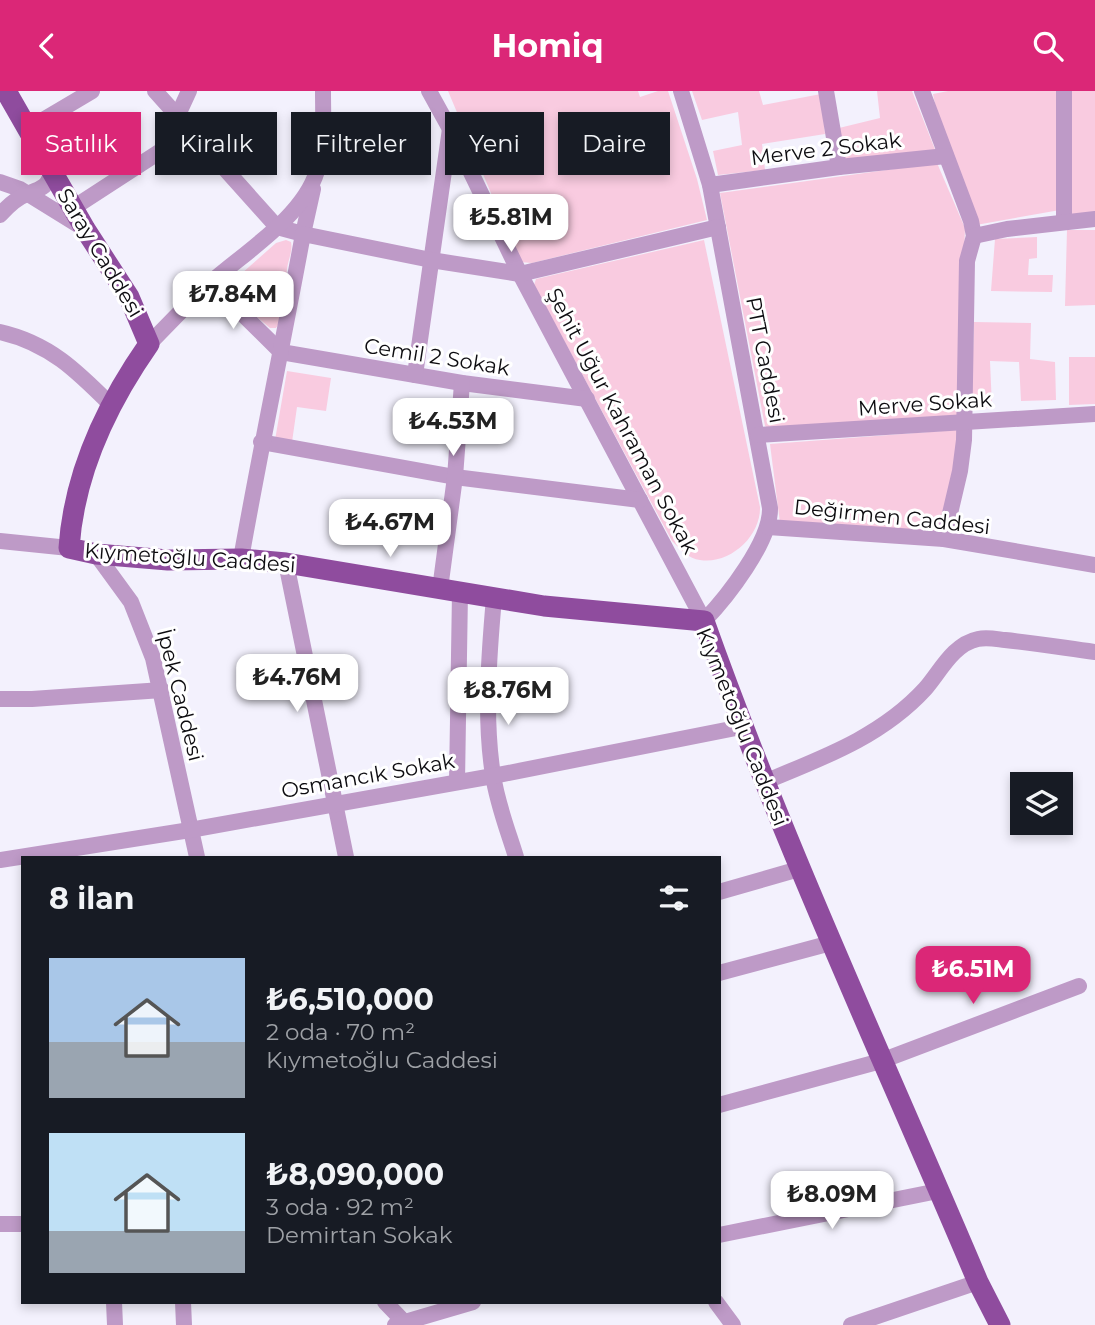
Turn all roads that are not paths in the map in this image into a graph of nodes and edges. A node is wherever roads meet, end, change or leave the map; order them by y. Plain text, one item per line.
1 (6, 91) edge
2 (92, 91) edge
3 (155, 91) edge
4 (189, 91) edge
5 (323, 91) edge
6 (429, 91) edge
7 (681, 91) edge
8 (826, 91) edge
9 (922, 91) edge
10 (1064, 91) edge
11 (57, 112) edge
12 (173, 112) edge
13 (179, 112) edge
14 (322, 112) edge
15 (21, 117) edge
16 (445, 120) edge
17 (155, 155) edge
18 (946, 156) junction
19 (445, 163) edge
20 (839, 167) junction
21 (50, 175) edge
22 (53, 175) edge
23 (229, 175) edge
24 (316, 175) edge
25 (317, 175) edge
26 (472, 175) edge
27 (0, 182) edge
28 (710, 185) junction
29 (28, 194) junction
30 (73, 208) junction
31 (0, 215) edge
32 (1095, 219) edge
33 (1064, 222) junction
34 (277, 227) junction
35 (718, 227) junction
36 (85, 229) junction
37 (303, 234) junction
38 (974, 236) junction
39 (431, 260) junction
40 (520, 274) junction
41 (211, 283) junction
42 (0, 332) edge
43 (149, 344) junction
44 (281, 352) junction
45 (415, 375) junction
46 (462, 383) junction
47 (587, 399) junction
48 (111, 405) junction
49 (1095, 414) edge
50 (965, 422) junction
51 (758, 435) junction
52 (261, 442) junction
53 (455, 477) junction
54 (640, 500) junction
55 (768, 527) junction
56 (944, 539) junction
57 (0, 541) edge
58 (69, 548) junction
59 (96, 554) junction
60 (241, 559) junction
61 (286, 563) junction
62 (1095, 565) edge
63 (450, 590) junction
64 (494, 598) junction
65 (704, 621) junction
66 (1095, 652) edge
67 (162, 690) junction
68 (0, 699) edge
69 (741, 727) junction
70 (493, 776) junction
71 (457, 782) junction
72 (764, 782) junction
73 (334, 803) junction
74 (190, 830) junction
75 (25, 856) edge
76 (197, 856) edge
77 (346, 856) edge
78 (516, 856) edge
79 (21, 857) edge
80 (0, 860) edge
81 (799, 869) junction
82 (721, 891) edge
83 (831, 943) junction
84 (721, 972) edge
85 (1079, 986) dead end
86 (881, 1061) junction
87 (721, 1104) edge
88 (938, 1191) junction
89 (0, 1224) edge
90 (21, 1224) edge
91 (721, 1235) edge
92 (978, 1282) junction
93 (114, 1304) edge
94 (183, 1304) edge
95 (387, 1304) edge
96 (467, 1304) edge
97 (717, 1304) edge
98 (402, 1324) edge
99 (115, 1325) edge
100 (184, 1325) edge
101 (733, 1325) edge
102 (851, 1325) edge
103 (1000, 1325) edge

1 - 15 main road, Saray Caddesi
2 - 11 street
3 - 12 street
4 - 13 street
5 - 14 street
6 - 16 street, Şehit Uğur Kahraman Sokak
7 - 28 street, PTT Caddesi
8 - 20 street
9 - 18 street
10 - 33 street
17 - 30 street
18 - 20 street, Merve 2 Sokak
18 - 38 street
19 - 39 street
20 - 28 street, Merve 2 Sokak
21 - 29 street
22 - 30 main road, Saray Caddesi
23 - 34 street
24 - 34 street
25 - 37 street
26 - 40 street, Şehit Uğur Kahraman Sokak
27 - 29 street
28 - 35 street, PTT Caddesi
29 - 31 street
29 - 36 street
30 - 36 main road, Saray Caddesi
32 - 33 street
33 - 38 street
34 - 37 street
34 - 41 street
35 - 40 street
35 - 51 street, PTT Caddesi
36 - 43 main road, Saray Caddesi
37 - 39 street
37 - 44 street
38 - 50 street
39 - 40 street
39 - 45 street
40 - 47 street, Şehit Uğur Kahraman Sokak
41 - 43 street
41 - 44 street
42 - 48 street
43 - 48 main road
44 - 45 street, Cemil 2 Sokak
44 - 52 street
45 - 46 street, Cemil 2 Sokak
46 - 47 street, Cemil 2 Sokak
46 - 53 street
47 - 54 street, Şehit Uğur Kahraman Sokak
48 - 58 main road
49 - 50 street, Merve Sokak
50 - 51 street, Merve Sokak
50 - 56 street
51 - 55 street, PTT Caddesi
52 - 53 street
52 - 60 street
53 - 54 street
53 - 63 street
54 - 65 street, Şehit Uğur Kahraman Sokak
55 - 56 street, Değirmen Caddesi
55 - 65 street, PTT Caddesi
56 - 62 street, Değirmen Caddesi
57 - 58 street, Kıymetoğlu Caddesi
58 - 59 main road, Kıymetoğlu Caddesi
59 - 60 main road, Kıymetoğlu Caddesi
59 - 67 street, İpek Caddesi
60 - 61 main road, Kıymetoğlu Caddesi
61 - 63 main road, Kıymetoğlu Caddesi
61 - 73 street
63 - 64 main road, Kıymetoğlu Caddesi
63 - 71 street
64 - 65 main road, Kıymetoğlu Caddesi
64 - 70 street
65 - 69 main road, Kıymetoğlu Caddesi
66 - 72 street
67 - 68 street
67 - 74 street, İpek Caddesi
69 - 70 street, Osmancık Sokak
69 - 72 main road, Kıymetoğlu Caddesi
70 - 71 street, Osmancık Sokak
70 - 78 street
71 - 73 street, Osmancık Sokak
72 - 81 main road, Kıymetoğlu Caddesi
73 - 74 street, Osmancık Sokak
73 - 77 street
74 - 75 street, Osmancık Sokak
74 - 76 street, İpek Caddesi
79 - 80 street, Osmancık Sokak
81 - 82 street
81 - 83 main road, Kıymetoğlu Caddesi
83 - 84 street
83 - 86 main road, Kıymetoğlu Caddesi
85 - 86 street
86 - 87 street
86 - 88 main road, Kıymetoğlu Caddesi
88 - 91 street
88 - 92 main road, Kıymetoğlu Caddesi
89 - 90 street
92 - 102 street
92 - 103 main road, Kıymetoğlu Caddesi
93 - 99 street
94 - 100 street
95 - 98 street
96 - 98 street
97 - 101 street

